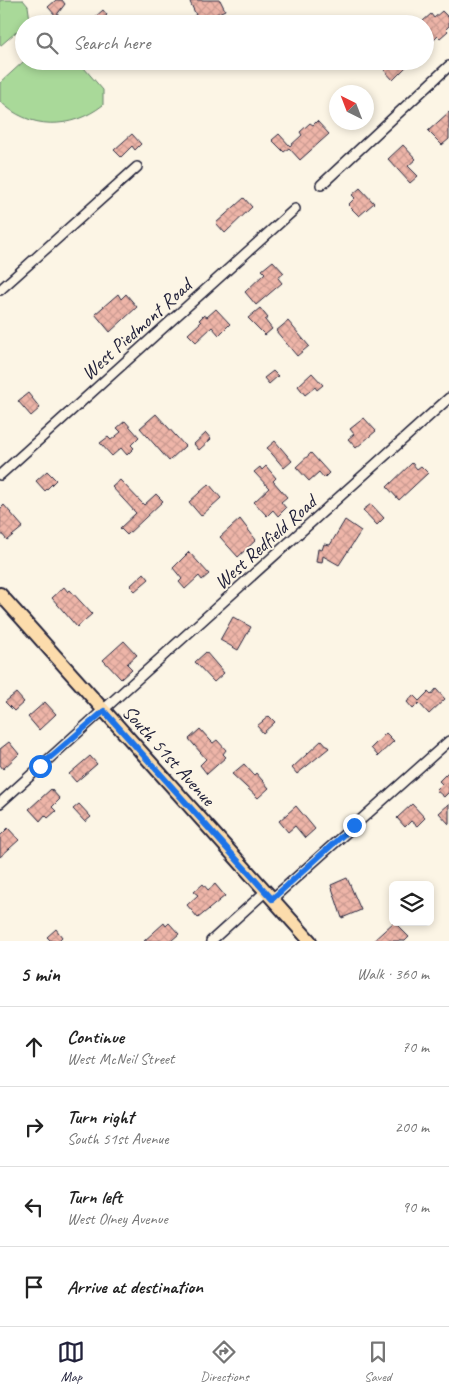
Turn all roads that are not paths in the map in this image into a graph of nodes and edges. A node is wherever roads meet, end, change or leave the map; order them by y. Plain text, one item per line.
1 (449, 66) edge
2 (137, 167) dead end
3 (321, 185) dead end
4 (295, 208) dead end
5 (0, 290) edge
6 (449, 398) edge
7 (0, 475) edge
8 (0, 594) edge
9 (104, 711) junction
10 (449, 741) edge
11 (0, 803) edge
12 (268, 896) junction
13 (211, 941) edge
14 (310, 941) edge

1 - 3 street
2 - 5 street
4 - 7 street, West Piedmont Road
6 - 9 street, West Redfield Road
8 - 9 main road, South 51st Avenue
9 - 11 street, West Redfield Road
9 - 12 main road, South 51st Avenue
10 - 12 street
12 - 13 street
12 - 14 main road, South 51st Avenue

